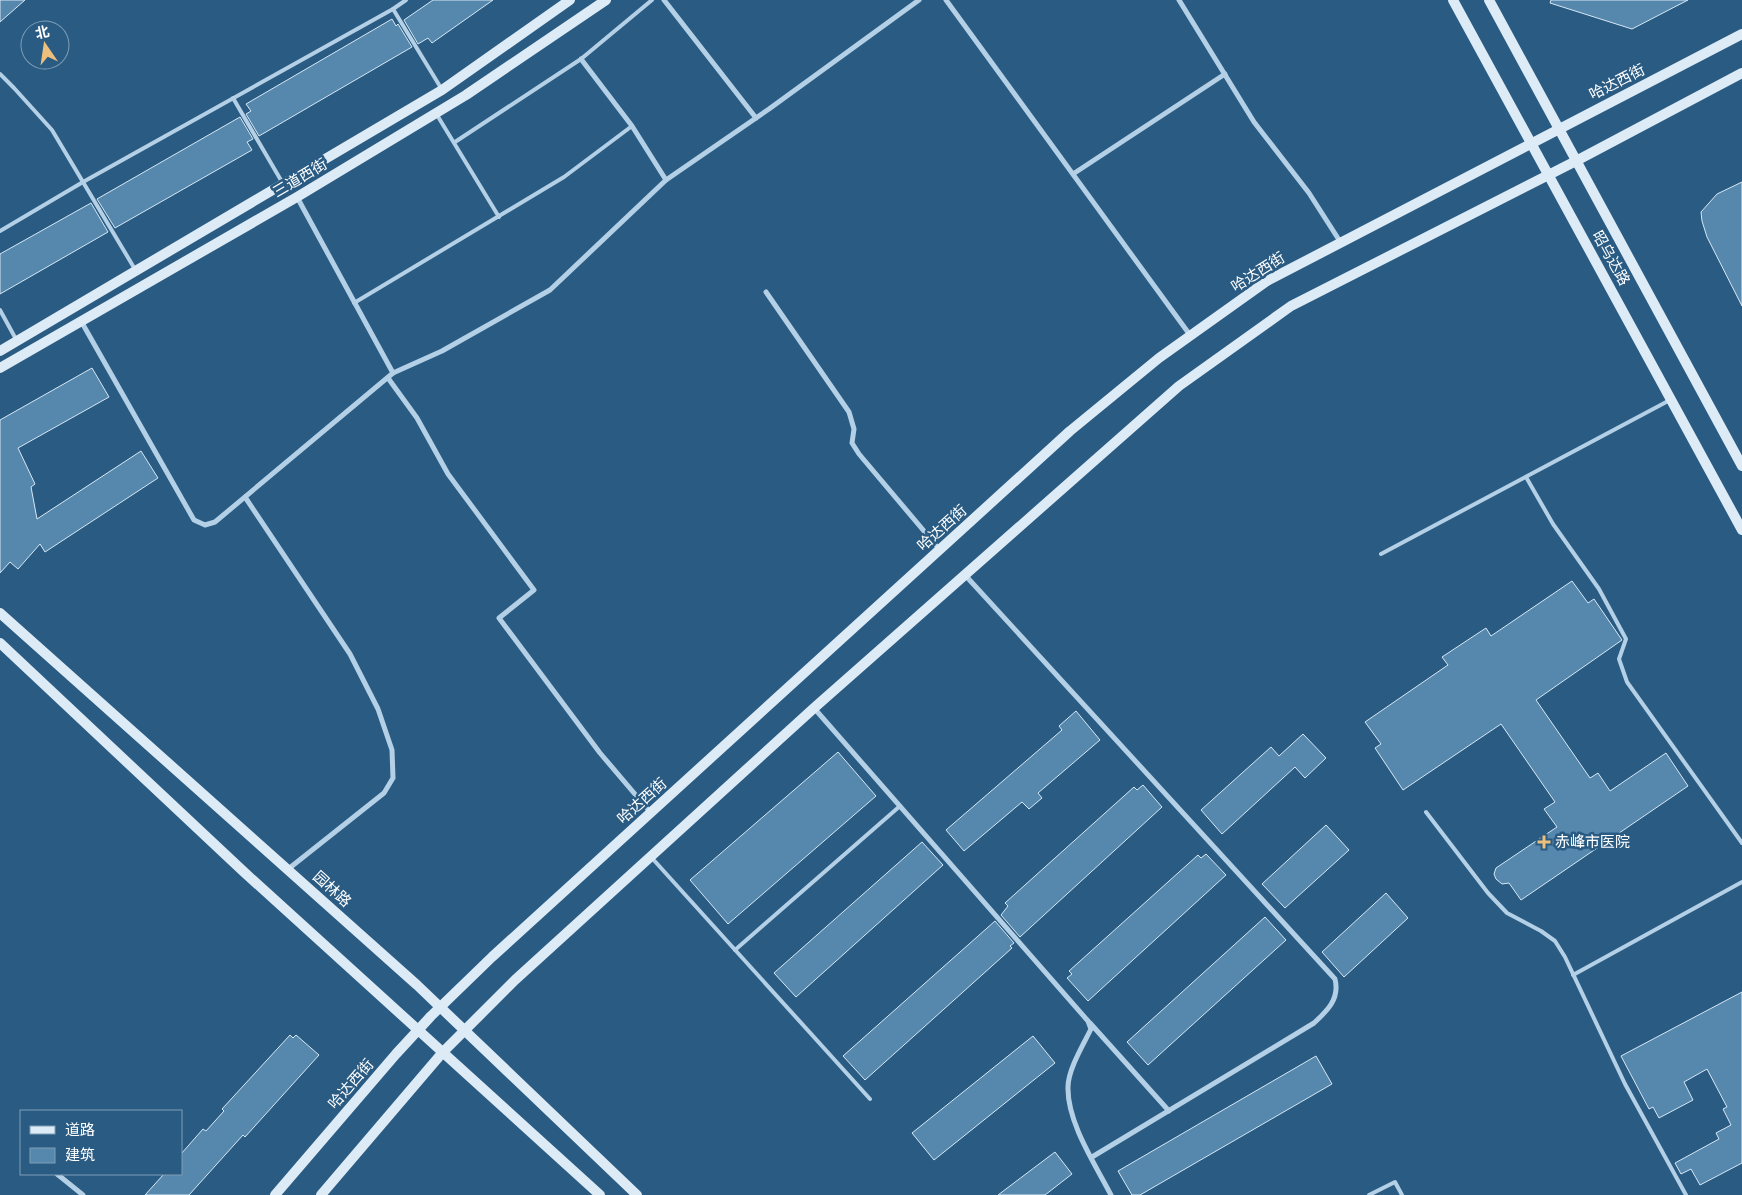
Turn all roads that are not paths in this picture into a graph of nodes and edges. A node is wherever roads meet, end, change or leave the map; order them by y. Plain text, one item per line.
1 (406, 0) edge
2 (570, 0) edge
3 (606, 0) edge
4 (652, 0) edge
5 (664, 0) edge
6 (919, 0) edge
7 (946, 0) edge
8 (1179, 0) edge
9 (1454, 0) edge
10 (1489, 0) edge
11 (394, 8) junction
12 (1742, 34) edge
13 (581, 59) junction
14 (1742, 73) edge
15 (0, 74) edge
16 (1225, 74) junction
17 (442, 90) junction
18 (233, 98) junction
19 (436, 113) junction
20 (756, 118) junction
21 (632, 126) junction
22 (1559, 129) junction
23 (455, 142) junction
24 (1531, 143) junction
25 (1576, 161) junction
26 (1073, 174) junction
27 (1548, 175) junction
28 (666, 180) junction
29 (83, 182) junction
30 (283, 184) junction
31 (297, 197) junction
32 (499, 217) junction
33 (0, 231) edge
34 (1341, 243) junction
35 (136, 271) junction
36 (766, 292) dead end
37 (354, 303) junction
38 (0, 310) edge
39 (81, 322) junction
40 (1191, 336) junction
41 (17, 341) junction
42 (0, 351) edge
43 (0, 368) edge
44 (393, 373) junction
45 (388, 378) junction
46 (1671, 399) junction
47 (1742, 466) edge
48 (1526, 478) junction
49 (245, 497) junction
50 (1742, 530) edge
51 (940, 550) junction
52 (1381, 554) dead end
53 (965, 575) junction
54 (0, 613) edge
55 (0, 644) edge
56 (814, 708) junction
57 (900, 806) junction
58 (1426, 812) dead end
59 (651, 813) junction
60 (1742, 843) edge
61 (651, 857) junction
62 (287, 870) junction
63 (1742, 882) edge
64 (735, 950) junction
65 (1573, 975) junction
66 (440, 1007) junction
67 (1088, 1021) junction
68 (418, 1030) junction
69 (464, 1030) junction
70 (443, 1052) junction
71 (870, 1099) dead end
72 (1169, 1111) junction
73 (1092, 1157) junction
74 (58, 1175) edge
75 (83, 1195) edge
76 (275, 1195) edge
77 (321, 1195) edge
78 (600, 1195) edge
79 (637, 1195) edge
80 (1111, 1195) edge
81 (1369, 1195) edge
82 (1402, 1195) edge
83 (1686, 1195) edge

1 - 11 lane
2 - 17 main road
3 - 19 main road, 三道西街
4 - 13 lane
5 - 20 street
6 - 20 street
7 - 26 street
8 - 16 street
9 - 24 main road, 昭乌达路
10 - 22 main road, 昭乌达路
11 - 17 lane
11 - 18 lane
12 - 22 main road, 哈达西街
13 - 21 street
13 - 23 lane
14 - 25 main road
15 - 29 lane
16 - 26 street
16 - 34 street
17 - 30 main road
18 - 29 lane
18 - 30 lane
19 - 23 lane
19 - 31 main road, 三道西街
20 - 28 street
21 - 28 street
21 - 32 lane
22 - 24 main road, 哈达西街
22 - 25 main road, 昭乌达路
23 - 32 lane
24 - 27 main road, 昭乌达路
24 - 34 main road, 哈达西街
25 - 27 main road
25 - 47 main road, 昭乌达路
26 - 40 street
27 - 46 main road, 昭乌达路
27 - 53 main road
28 - 44 street
29 - 33 lane
29 - 35 lane
30 - 35 main road
31 - 37 street
31 - 39 main road, 三道西街
32 - 37 lane
34 - 40 main road, 哈达西街
35 - 41 main road
36 - 51 street
37 - 44 street
38 - 41 lane
39 - 43 main road, 三道西街
39 - 49 street
40 - 51 main road, 哈达西街
41 - 42 main road
44 - 45 street
45 - 49 street
45 - 59 street
46 - 48 lane
46 - 50 main road, 昭乌达路
48 - 52 lane
48 - 60 lane
49 - 62 street
51 - 59 main road, 哈达西街
53 - 56 main road
53 - 72 street
54 - 62 main road, 园林路
55 - 68 main road
56 - 57 street
56 - 61 main road
57 - 64 lane
57 - 67 street
58 - 65 lane
59 - 66 main road, 哈达西街
61 - 64 lane
61 - 69 main road
62 - 66 main road, 园林路
63 - 65 lane
64 - 71 lane
65 - 83 lane
66 - 68 main road, 哈达西街
66 - 69 main road, 园林路
67 - 72 street
67 - 73 street
68 - 70 main road
68 - 76 main road, 哈达西街
69 - 70 main road
69 - 79 main road, 园林路
70 - 77 main road
70 - 78 main road
72 - 73 street
73 - 80 street
74 - 75 street
81 - 82 lane

